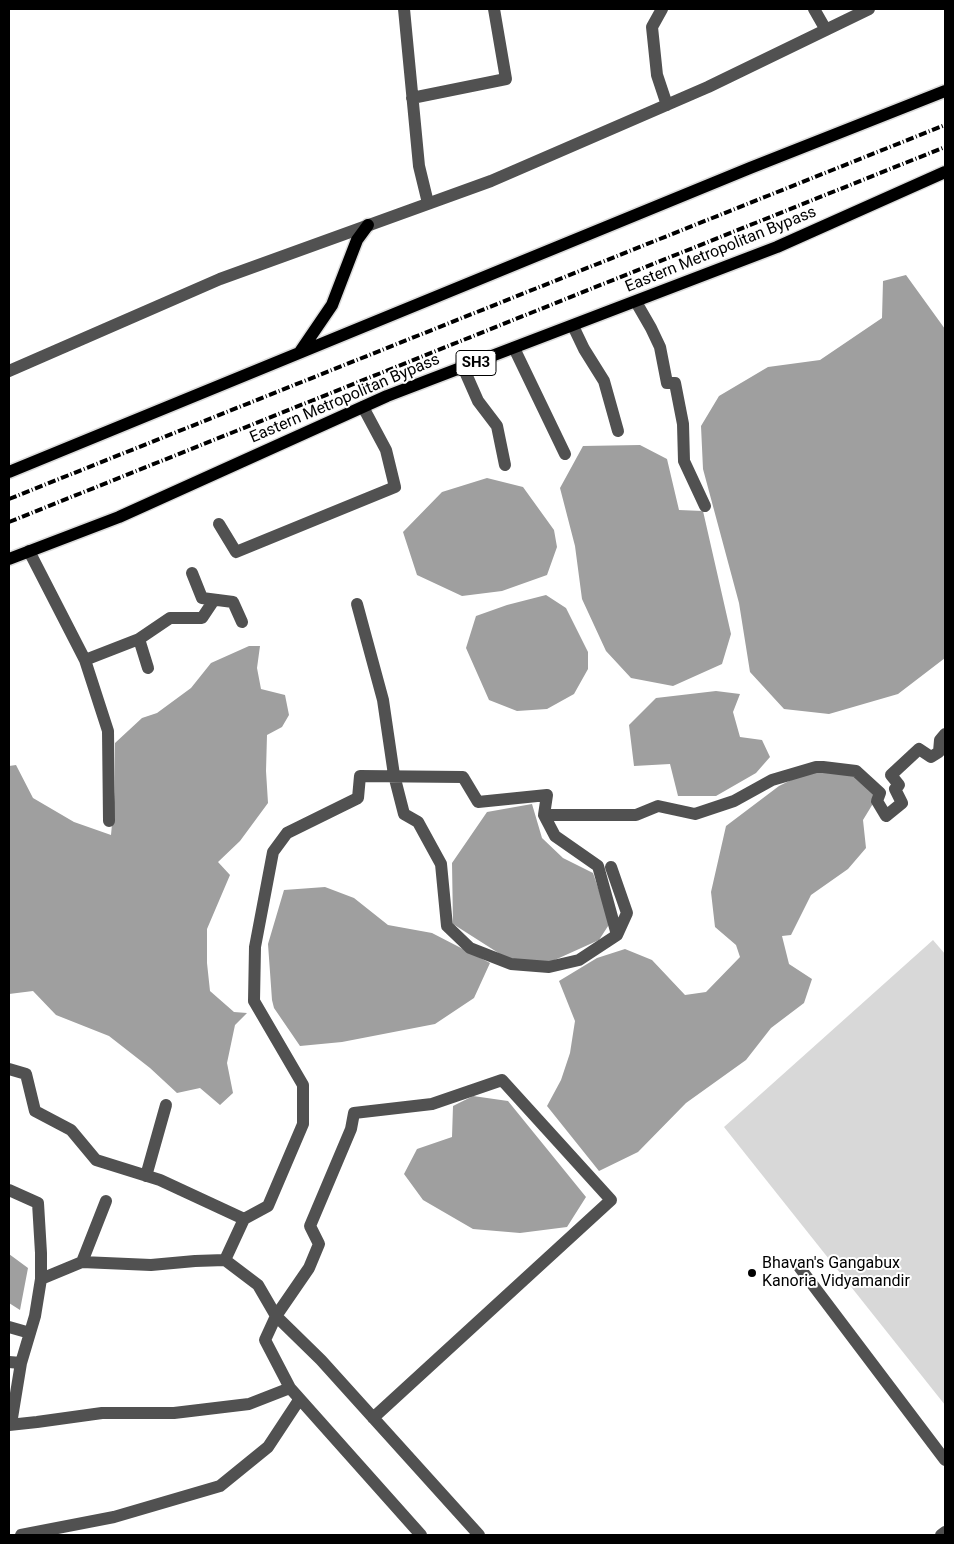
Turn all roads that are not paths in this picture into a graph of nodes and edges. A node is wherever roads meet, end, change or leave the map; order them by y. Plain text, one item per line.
1 (404, 9) edge
2 (494, 9) edge
3 (662, 9) edge
4 (814, 9) edge
5 (869, 9) edge
6 (856, 12) edge
7 (826, 30) junction
8 (945, 91) edge
9 (412, 98) junction
10 (667, 105) junction
11 (945, 172) edge
12 (428, 203) junction
13 (368, 225) junction
14 (636, 302) junction
15 (573, 326) junction
16 (514, 348) junction
17 (300, 352) junction
18 (463, 367) junction
19 (9, 371) edge
20 (363, 407) junction
21 (618, 431) dead end
22 (565, 454) dead end
23 (505, 465) dead end
24 (9, 472) edge
25 (706, 506) dead end
26 (219, 524) dead end
27 (29, 551) junction
28 (9, 559) edge
29 (192, 572) dead end
30 (214, 600) junction
31 (357, 604) dead end
32 (242, 622) dead end
33 (139, 639) junction
34 (85, 660) junction
35 (148, 668) dead end
36 (945, 734) edge
37 (394, 775) junction
38 (544, 815) junction
39 (109, 822) dead end
40 (611, 867) dead end
41 (617, 935) junction
42 (9, 1069) edge
43 (166, 1105) dead end
44 (146, 1176) junction
45 (9, 1190) edge
46 (106, 1201) dead end
47 (244, 1219) junction
48 (225, 1260) junction
49 (82, 1262) junction
50 (800, 1268) dead end
51 (41, 1278) junction
52 (276, 1316) junction
53 (9, 1326) edge
54 (30, 1333) junction
55 (15, 1362) edge
56 (290, 1388) junction
57 (299, 1400) junction
58 (373, 1418) junction
59 (10, 1425) edge
60 (945, 1460) edge
61 (945, 1532) edge
62 (21, 1535) edge
63 (421, 1535) edge
64 (479, 1535) edge
65 (941, 1535) edge

1 - 9 street
2 - 9 street
3 - 10 street
4 - 7 street
5 - 6 street
6 - 7 street
7 - 10 street
8 - 17 main road
9 - 12 street
10 - 12 street
11 - 14 main road, Eastern Metropolitan Bypass / SH3
12 - 13 street
13 - 17 main road
13 - 19 street
14 - 15 main road, Eastern Metropolitan Bypass / SH3
14 - 25 street
15 - 16 main road, Eastern Metropolitan Bypass / SH3
15 - 21 street
16 - 18 main road, Eastern Metropolitan Bypass / SH3
16 - 22 street
17 - 24 main road
18 - 20 main road, Eastern Metropolitan Bypass / SH3
18 - 23 street
20 - 26 street
20 - 27 main road, Eastern Metropolitan Bypass / SH3
27 - 28 main road, Eastern Metropolitan Bypass / SH3
27 - 34 street
29 - 30 street
30 - 32 street
30 - 33 street
31 - 37 street
33 - 34 street
33 - 35 street
34 - 39 street
36 - 38 street
37 - 38 street
37 - 41 street
37 - 47 street
38 - 41 street
40 - 41 street
42 - 44 street
43 - 44 street
44 - 47 street
45 - 51 street
46 - 49 street
47 - 48 street
48 - 49 street
48 - 52 street
49 - 51 street
50 - 60 street
51 - 54 street
52 - 56 street
52 - 58 street
52 - 58 street
53 - 54 street
54 - 55 street
55 - 59 street
56 - 57 street
56 - 59 street
57 - 62 street
57 - 63 street
58 - 64 street
61 - 65 street

